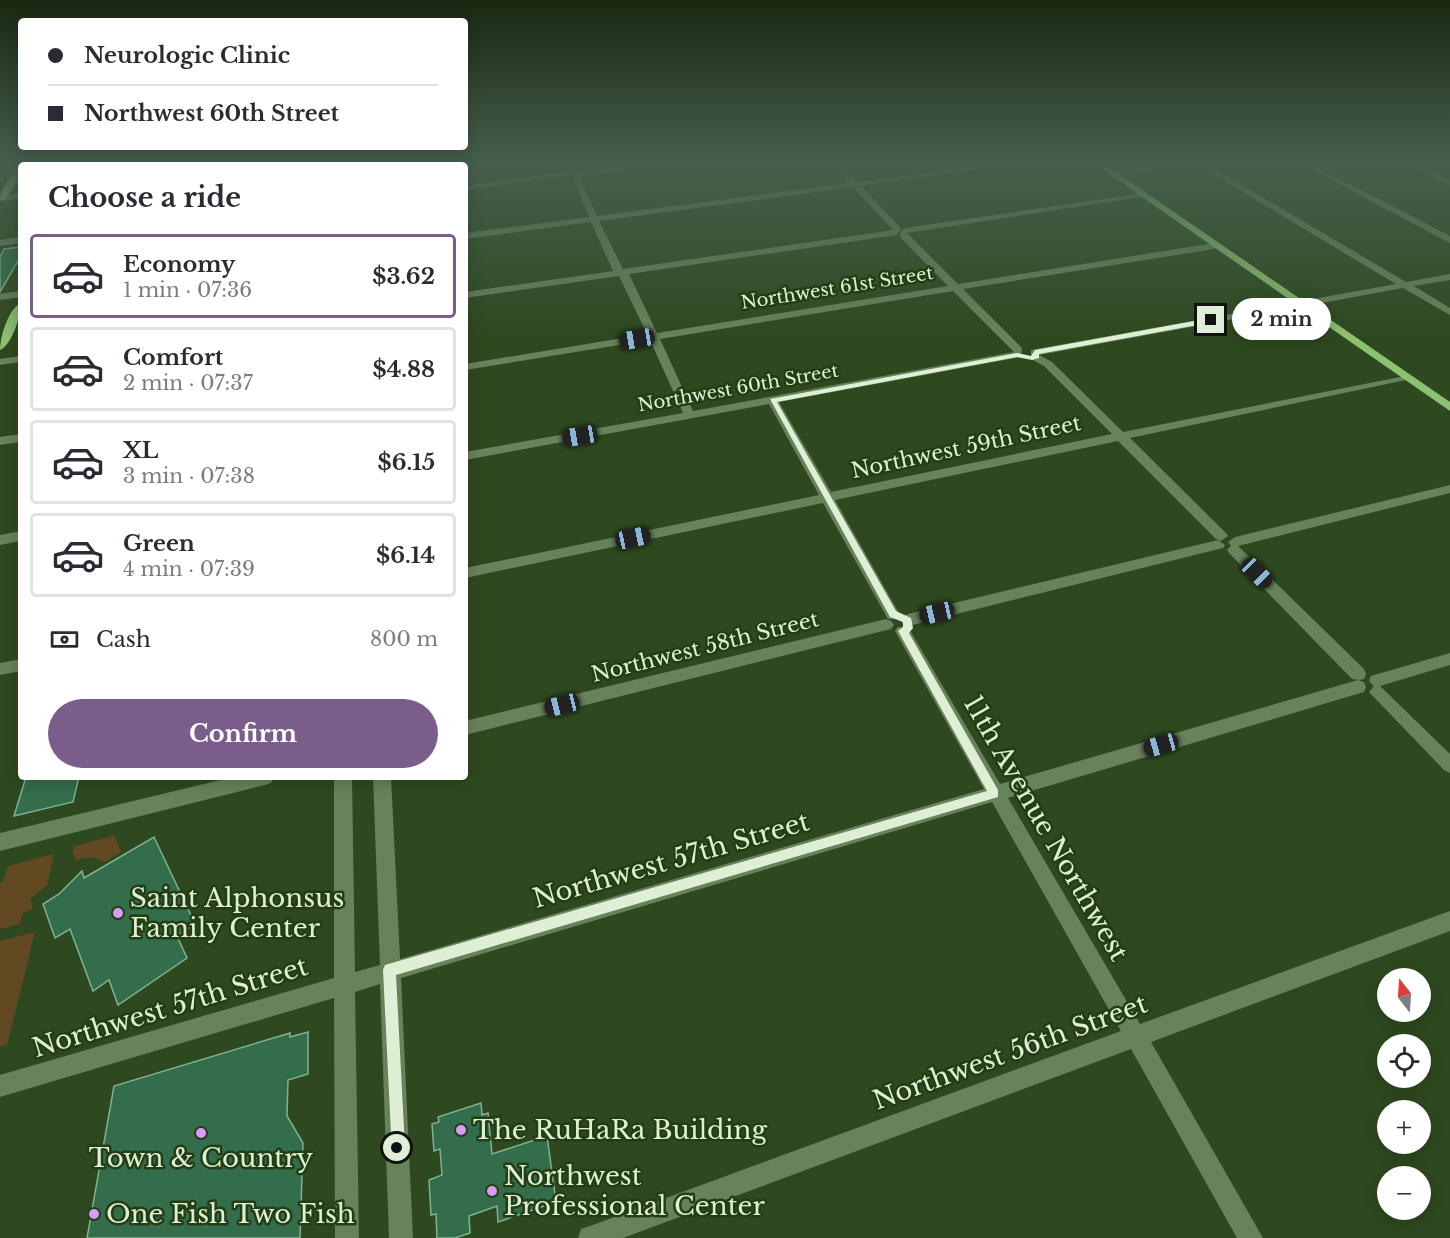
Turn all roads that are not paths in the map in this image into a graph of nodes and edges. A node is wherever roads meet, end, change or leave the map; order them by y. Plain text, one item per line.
1 (581, 221) edge
2 (596, 221) edge
3 (889, 221) edge
4 (976, 221) edge
5 (1178, 221) edge
6 (1296, 221) edge
7 (1413, 221) edge
8 (900, 232) junction
9 (468, 236) edge
10 (18, 240) edge
11 (1450, 240) edge
12 (0, 243) edge
13 (1214, 246) junction
14 (621, 272) junction
15 (1450, 277) edge
16 (1405, 286) junction
17 (956, 287) junction
18 (18, 294) edge
19 (468, 295) edge
20 (0, 297) edge
21 (1299, 304) junction
22 (18, 312) edge
23 (1450, 312) edge
24 (654, 336) junction
25 (0, 347) edge
26 (1018, 352) junction
27 (1035, 355) junction
28 (18, 359) edge
29 (0, 362) edge
30 (468, 367) edge
31 (1406, 377) junction
32 (772, 401) junction
33 (1450, 407) edge
34 (690, 416) junction
35 (1122, 436) junction
36 (18, 438) edge
37 (0, 441) edge
38 (468, 455) edge
39 (1450, 489) edge
40 (828, 497) junction
41 (18, 537) edge
42 (0, 540) edge
43 (1219, 541) junction
44 (1235, 546) junction
45 (468, 572) edge
46 (890, 620) junction
47 (906, 626) junction
48 (1450, 659) edge
49 (18, 666) edge
50 (0, 669) edge
51 (1358, 680) junction
52 (1377, 686) junction
53 (468, 727) edge
54 (1450, 765) edge
55 (253, 780) edge
56 (343, 780) edge
57 (382, 780) edge
58 (994, 794) junction
59 (0, 842) edge
60 (1450, 921) edge
61 (389, 970) junction
62 (346, 982) junction
63 (1134, 1036) junction
64 (0, 1086) edge
65 (347, 1238) edge
66 (401, 1238) edge
67 (590, 1238) edge
68 (1251, 1238) edge

1 - 9 street
2 - 14 street
3 - 8 street
4 - 8 street
5 - 13 main road
6 - 16 street
7 - 11 street
8 - 14 street
8 - 17 street
10 - 12 street
13 - 17 street, Northwest 61st Street
13 - 21 main road
14 - 19 street
14 - 24 street
15 - 16 street
16 - 21 street
16 - 23 street
17 - 24 street, Northwest 61st Street
17 - 26 street
18 - 20 street
21 - 27 street
21 - 31 main road
22 - 25 main road
24 - 30 street, Northwest 61st Street
24 - 34 street
26 - 27 street, Northwest 60th Street
26 - 32 street, Northwest 60th Street
27 - 35 street
28 - 29 street
31 - 33 main road
31 - 35 street, Northwest 59th Street
32 - 34 street, Northwest 60th Street
32 - 40 street
34 - 38 street, Northwest 60th Street
35 - 40 street, Northwest 59th Street
35 - 43 street
36 - 37 street
39 - 44 street
40 - 45 street, Northwest 59th Street
40 - 46 street
41 - 42 street
43 - 44 street
43 - 47 street
44 - 51 street
46 - 47 street
46 - 53 street, Northwest 58th Street
47 - 58 street, 11th Avenue Northwest
48 - 52 street
49 - 50 street
51 - 52 street
51 - 58 street, Northwest 57th Street
52 - 54 street
55 - 59 street
56 - 62 street
57 - 61 street
58 - 61 street, Northwest 57th Street
58 - 63 street, 11th Avenue Northwest
60 - 63 street, Northwest 56th Street
61 - 62 street, Northwest 57th Street
61 - 66 street
62 - 64 street, Northwest 57th Street
62 - 65 street
63 - 67 street, Northwest 56th Street
63 - 68 street, 11th Avenue Northwest

